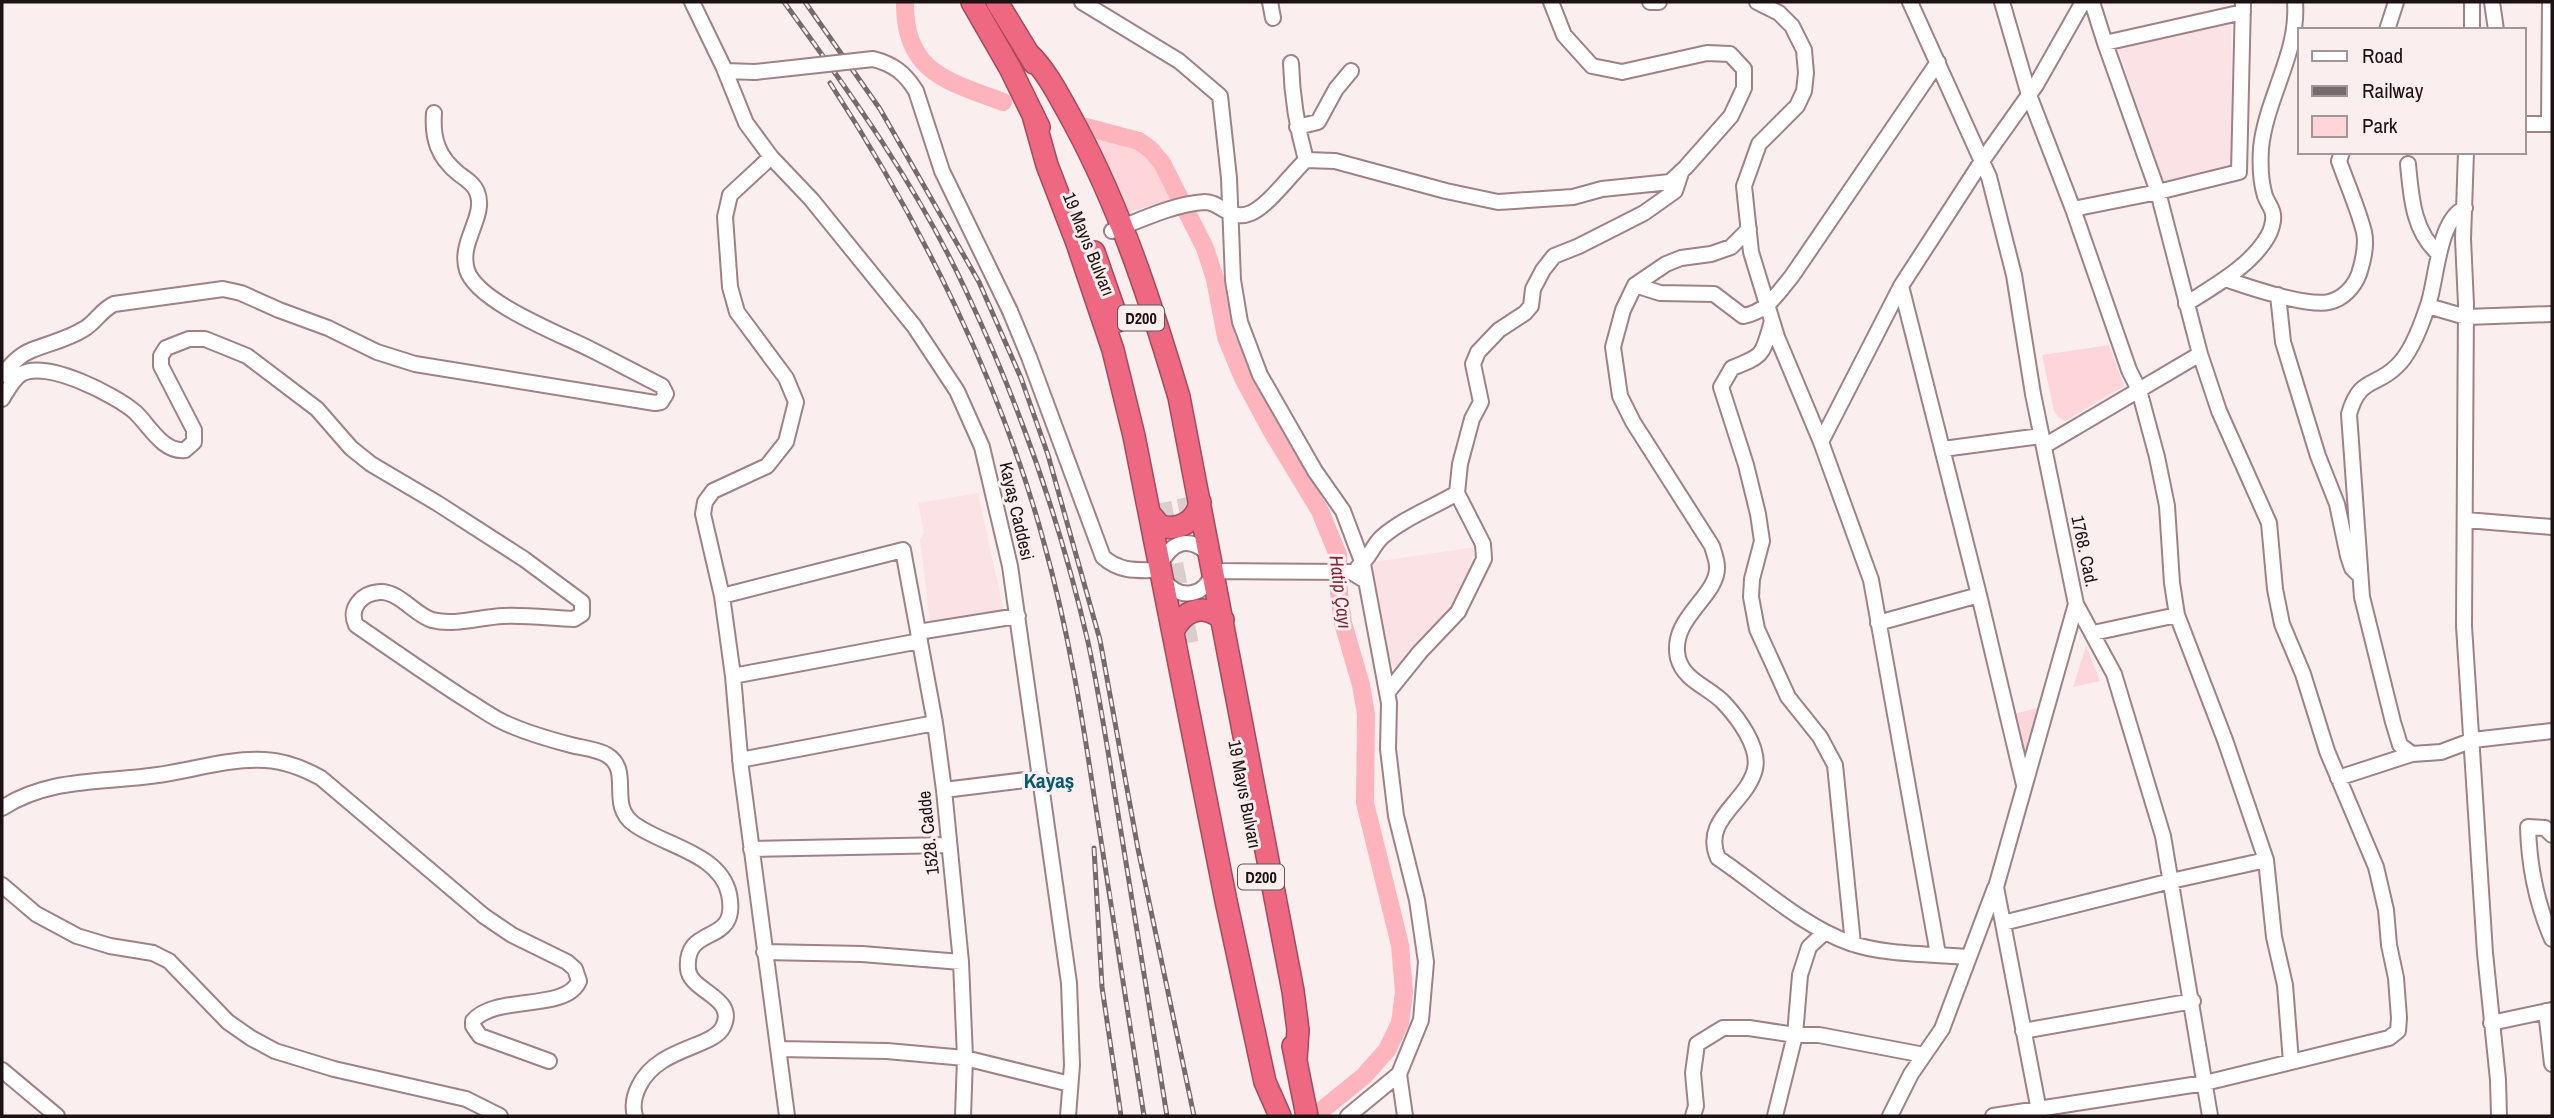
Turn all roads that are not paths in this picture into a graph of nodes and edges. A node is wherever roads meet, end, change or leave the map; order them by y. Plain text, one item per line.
1 (692, 2) edge
2 (972, 2) edge
3 (1082, 2) edge
4 (1270, 2) edge
5 (1552, 2) edge
6 (1650, 2) edge
7 (1659, 2) edge
8 (1757, 2) edge
9 (1910, 2) edge
10 (2002, 2) edge
11 (2083, 2) edge
12 (2092, 2) edge
13 (2295, 2) edge
14 (2396, 2) edge
15 (2472, 2) edge
16 (2492, 2) edge
17 (2550, 2) edge
18 (1001, 7) edge
19 (2243, 7) edge
20 (1273, 18) dead end
21 (2388, 28) edge
22 (2472, 28) edge
23 (2496, 28) edge
24 (2105, 43) junction
25 (1027, 52) junction
26 (1938, 62) junction
27 (1291, 63) dead end
28 (725, 71) junction
29 (1351, 71) dead end
30 (2029, 95) junction
31 (434, 113) dead end
32 (2526, 124) edge
33 (2551, 124) edge
34 (1297, 127) junction
35 (1080, 144) junction
36 (2341, 154) edge
37 (2466, 154) edge
38 (771, 157) junction
39 (1306, 160) junction
40 (1982, 161) junction
41 (2407, 164) dead end
42 (1681, 172) junction
43 (2158, 192) junction
44 (2465, 208) junction
45 (2073, 209) junction
46 (1231, 215) junction
47 (1118, 229) junction
48 (1749, 229) junction
49 (2439, 254) junction
50 (2225, 279) junction
51 (1635, 285) junction
52 (1901, 286) junction
53 (2278, 295) junction
54 (2186, 304) junction
55 (2428, 306) junction
56 (1770, 314) junction
57 (2552, 314) edge
58 (2466, 317) junction
59 (2200, 354) junction
60 (2, 375) edge
61 (2139, 390) junction
62 (2, 399) edge
63 (2043, 441) junction
64 (1821, 442) junction
65 (1942, 449) junction
66 (1457, 493) junction
67 (1194, 499) junction
68 (1156, 508) junction
69 (2466, 520) junction
70 (2552, 527) edge
71 (1211, 563) junction
72 (1351, 569) junction
73 (1161, 572) junction
74 (2360, 576) junction
75 (1979, 595) junction
76 (722, 596) junction
77 (2076, 604) junction
78 (2177, 615) junction
79 (1018, 616) junction
80 (1878, 623) junction
81 (1219, 629) junction
82 (2093, 633) junction
83 (919, 637) junction
84 (1181, 638) junction
85 (733, 676) junction
86 (1387, 693) junction
87 (935, 723) junction
88 (2552, 731) edge
89 (2473, 740) junction
90 (2412, 754) junction
91 (740, 760) junction
92 (1042, 778) junction
93 (2338, 778) junction
94 (2025, 786) junction
95 (944, 790) junction
96 (2, 808) edge
97 (2552, 835) edge
98 (949, 845) junction
99 (751, 849) junction
100 (2266, 860) junction
101 (2171, 881) junction
102 (2, 885) edge
103 (1996, 887) junction
104 (2003, 923) junction
105 (1825, 932) junction
106 (2552, 939) edge
107 (1853, 944) junction
108 (764, 952) junction
109 (1938, 954) junction
110 (1969, 957) junction
111 (961, 962) junction
112 (2193, 1001) junction
113 (2549, 1010) edge
114 (2491, 1023) junction
115 (2023, 1031) junction
116 (1795, 1035) junction
117 (778, 1049) junction
118 (1924, 1055) junction
119 (965, 1058) junction
120 (549, 1061) dead end
121 (2291, 1062) junction
122 (2552, 1064) edge
123 (2, 1070) edge
124 (1399, 1073) junction
125 (2205, 1083) junction
126 (1070, 1084) junction
127 (2039, 1114) edge
128 (57, 1116) edge
129 (500, 1116) edge
130 (635, 1116) edge
131 (787, 1116) edge
132 (963, 1116) edge
133 (1068, 1116) edge
134 (1281, 1116) edge
135 (1307, 1116) edge
136 (1348, 1116) edge
137 (1405, 1116) edge
138 (1693, 1116) edge
139 (1775, 1116) edge
140 (1890, 1116) edge
141 (1993, 1116) edge
142 (2210, 1116) edge
143 (2499, 1116) edge

1 - 28 street, Kayaş Caddesi
2 - 68 highway, 19 Mayıs Bulvarı
3 - 46 street
4 - 20 street
5 - 42 street
6 - 7 street
8 - 48 street
9 - 26 street, 1768. Cad.
10 - 30 street
11 - 30 street
12 - 24 street
13 - 50 street
14 - 21 street
15 - 22 street
16 - 23 street
17 - 33 street
18 - 25 highway
19 - 24 street
19 - 43 street
24 - 43 street
25 - 35 highway
25 - 35 highway
26 - 40 street, 1768. Cad.
26 - 56 street
27 - 34 street
28 - 38 street, Kayaş Caddesi
28 - 73 street, bridge
29 - 34 street
30 - 40 street
30 - 45 street
31 - 60 street
32 - 33 street
34 - 39 street
35 - 47 highway, 19 Mayıs Bulvarı
36 - 53 street
37 - 44 street
38 - 76 street
38 - 79 street, Kayaş Caddesi
39 - 42 street
39 - 46 street
40 - 52 street
40 - 63 street, 1768. Cad.
41 - 49 street
42 - 66 street
43 - 45 street
43 - 54 street
44 - 49 street
44 - 58 street
45 - 61 street
46 - 47 street
46 - 72 street
47 - 67 highway, 19 Mayıs Bulvarı
48 - 51 street
48 - 56 street
49 - 55 street
50 - 53 street
50 - 54 street
51 - 56 street
51 - 105 street
52 - 64 street
52 - 65 street
53 - 74 street
54 - 59 street
55 - 58 street
55 - 74 street
56 - 64 street
56 - 107 street
57 - 58 street
58 - 69 street
59 - 61 street
59 - 93 street
61 - 63 street
61 - 78 street
62 - 130 street
63 - 65 street
63 - 77 street, 1768. Cad.
64 - 80 street
65 - 75 street
66 - 72 street
66 - 86 street
67 - 68 highway
67 - 71 highway, 19 Mayıs Bulvarı
68 - 73 highway, 19 Mayıs Bulvarı
69 - 70 street
69 - 89 street
71 - 72 street
71 - 73 street
71 - 73 street
71 - 81 highway, 19 Mayıs Bulvarı
72 - 86 street
73 - 84 highway, 19 Mayıs Bulvarı
74 - 90 street
75 - 80 street
75 - 94 street
76 - 83 street, 1528. Cadde
76 - 85 street
77 - 82 street
77 - 94 street, 1768. Cad.
78 - 82 street
78 - 100 street
79 - 83 street
79 - 92 street, Kayaş Caddesi
80 - 109 street
81 - 84 highway
81 - 135 highway, 19 Mayıs Bulvarı / D200
82 - 101 street
83 - 85 street
83 - 87 street, 1528. Cadde
84 - 134 highway, 19 Mayıs Bulvarı / D200
85 - 91 street
86 - 124 street
87 - 91 street
87 - 95 street, 1528. Cadde
88 - 89 street
89 - 90 street
89 - 114 street
90 - 93 street
91 - 99 street
92 - 95 street
92 - 126 street, Kayaş Caddesi
93 - 121 street
94 - 103 street, 1768. Cad.
95 - 98 street, 1528. Cadde
96 - 120 street
97 - 106 street
98 - 99 street
98 - 111 street, 1528. Cadde
99 - 108 street
100 - 101 street
100 - 121 street
101 - 104 street
101 - 112 street
102 - 129 street
103 - 104 street, 1768. Cad.
103 - 110 street
104 - 115 street, 1768. Cad.
105 - 107 street
105 - 116 street
107 - 109 street
108 - 111 street
108 - 117 street
109 - 110 street
110 - 118 street
111 - 119 street, 1528. Cadde
112 - 115 street
112 - 125 street
113 - 114 street
113 - 122 street
114 - 143 street
115 - 127 street, 1768. Cad.
116 - 118 street
116 - 138 street
116 - 139 street
117 - 119 street
117 - 131 street
118 - 140 street
119 - 126 street
119 - 132 street, 1528. Cadde
121 - 125 street
123 - 128 street
124 - 136 street
124 - 137 street
125 - 127 street
125 - 142 street
126 - 133 street, Kayaş Caddesi
127 - 141 street

